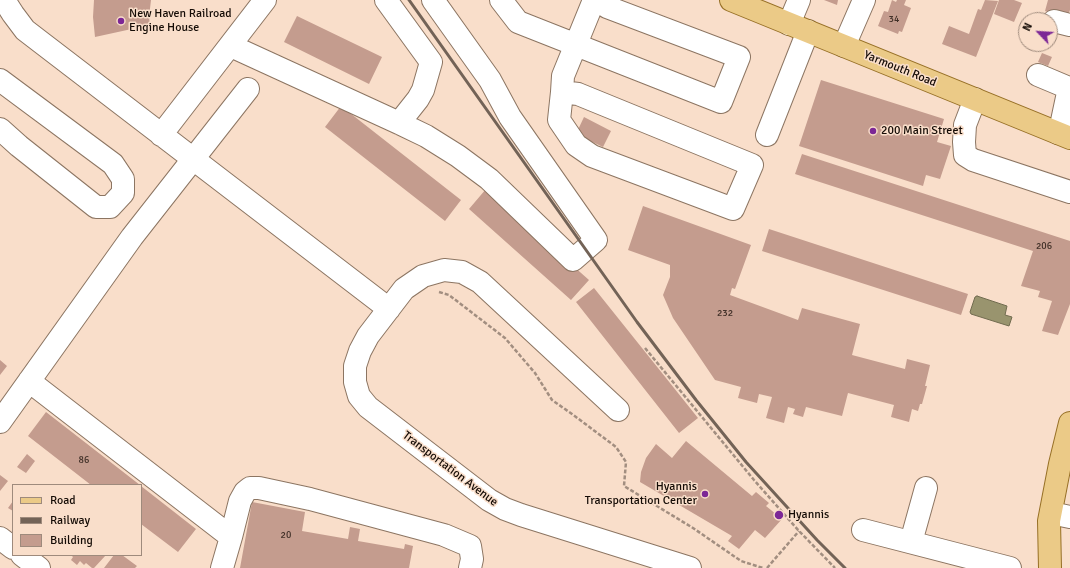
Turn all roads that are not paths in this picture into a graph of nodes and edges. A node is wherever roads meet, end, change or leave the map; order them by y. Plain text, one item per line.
1 (4, 0) edge
2 (266, 0) edge
3 (386, 0) edge
4 (433, 0) edge
5 (501, 0) edge
6 (731, 0) edge
7 (799, 0) edge
8 (864, 0) edge
9 (601, 3) edge
10 (799, 27) junction
11 (231, 46) junction
12 (576, 46) junction
13 (844, 46) junction
14 (1038, 75) dead end
15 (0, 80) edge
16 (248, 88) dead end
17 (562, 92) junction
18 (975, 99) junction
19 (399, 123) junction
20 (0, 129) edge
21 (161, 135) junction
22 (767, 135) dead end
23 (1064, 135) edge
24 (193, 159) junction
25 (1070, 192) edge
26 (389, 309) junction
27 (29, 381) junction
28 (618, 410) dead end
29 (0, 422) edge
30 (1070, 423) edge
31 (926, 488) dead end
32 (1060, 515) edge
33 (863, 530) dead end
34 (231, 537) junction
35 (0, 538) edge
36 (910, 542) junction
37 (12, 547) edge
38 (23, 556) edge
39 (39, 568) edge
40 (222, 568) edge
41 (470, 568) edge
42 (690, 568) edge
43 (1012, 568) edge
44 (1050, 568) edge

1 - 21 street
2 - 11 street
3 - 19 street
4 - 19 street
5 - 12 street
6 - 10 main road, Yarmouth Road
7 - 10 street
8 - 13 street
9 - 12 street
9 - 12 street
10 - 13 main road, Yarmouth Road
10 - 22 street
11 - 19 street
11 - 21 street
12 - 17 street
13 - 18 main road, Yarmouth Road
14 - 23 street
15 - 20 street
16 - 24 street
17 - 17 street
18 - 23 main road, Yarmouth Road
18 - 25 street
21 - 24 street
24 - 26 street
24 - 27 street
26 - 28 street, Transportation Avenue
26 - 42 street, Transportation Avenue
27 - 29 street
27 - 34 street
30 - 32 main road
31 - 36 street
32 - 44 main road
33 - 36 street
34 - 40 street
34 - 41 street
35 - 37 street
36 - 43 street
38 - 39 street

